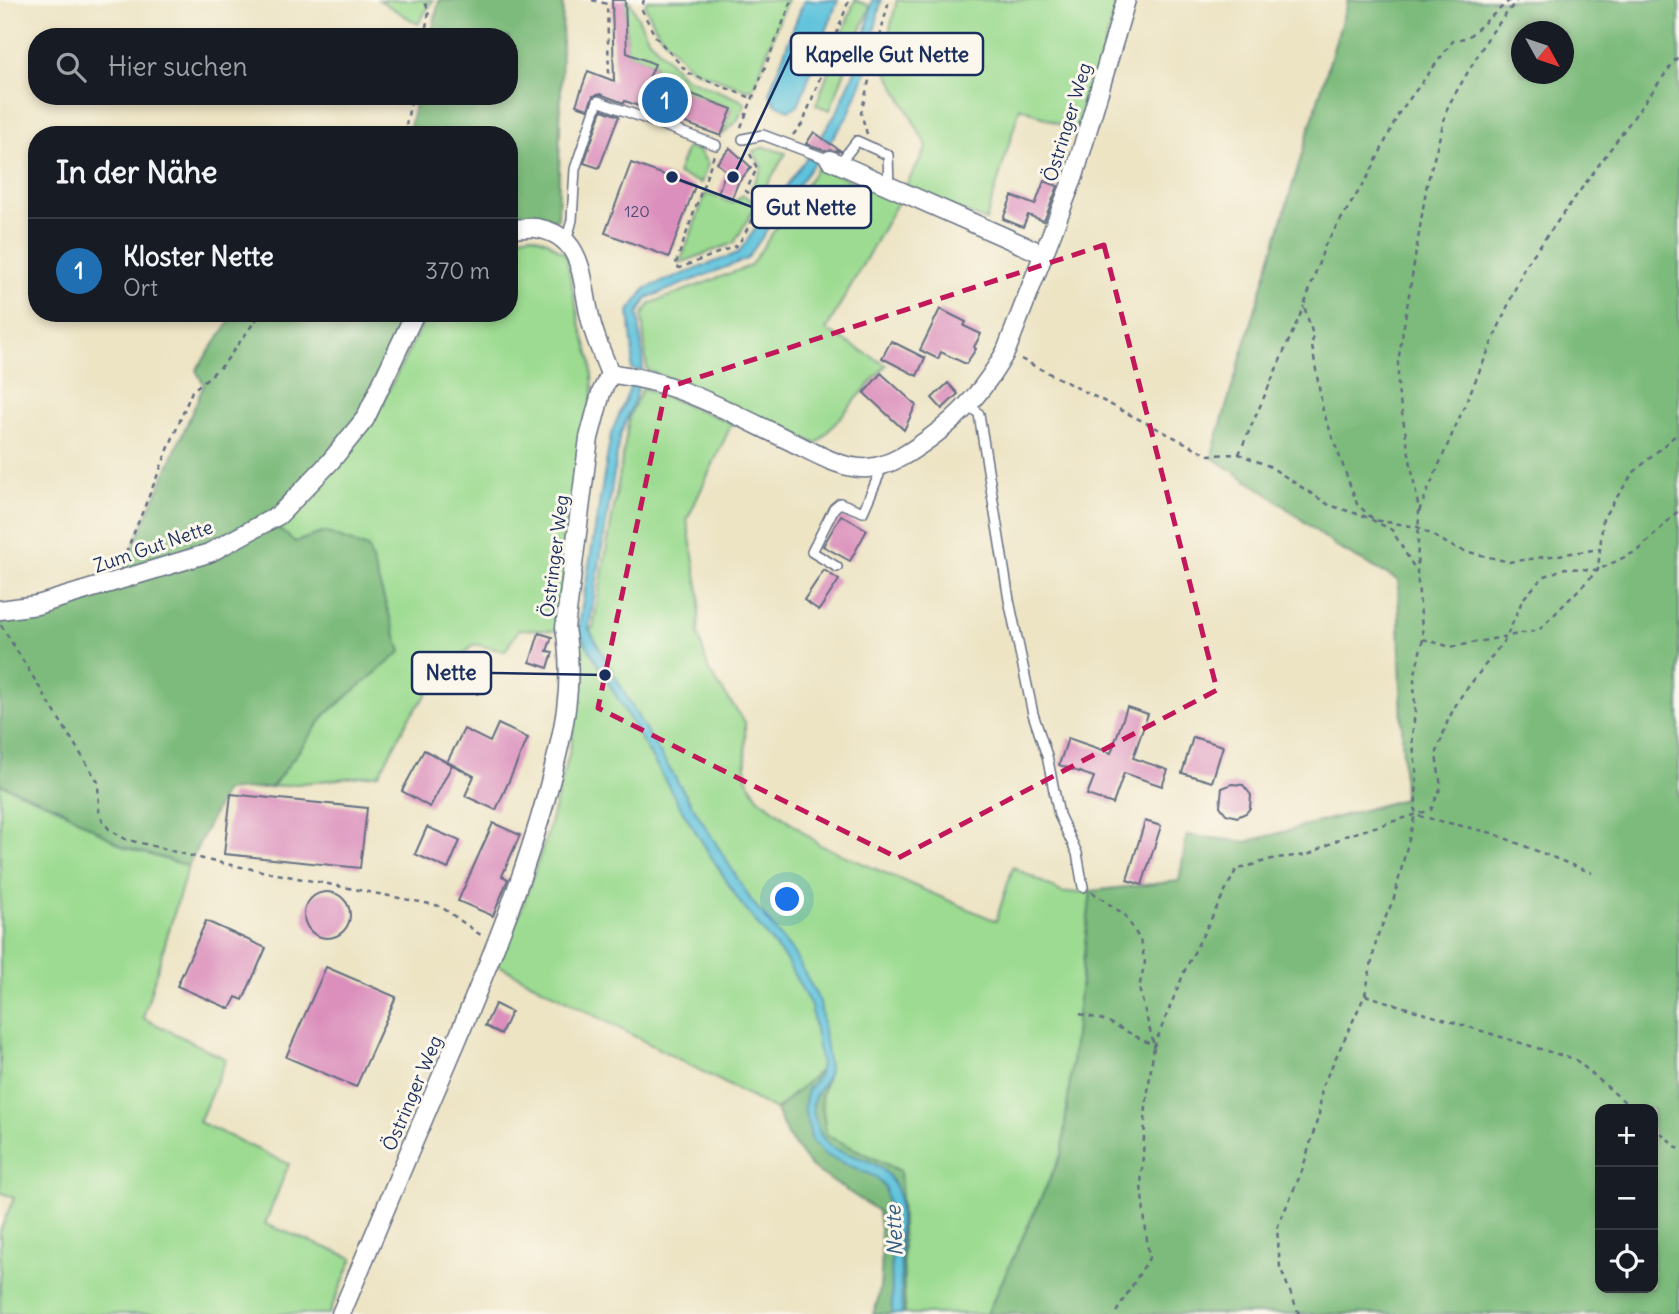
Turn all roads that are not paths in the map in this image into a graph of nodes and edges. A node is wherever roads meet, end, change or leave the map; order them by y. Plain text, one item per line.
1 (1126, 0) edge
2 (743, 139) road end
3 (716, 145) road end
4 (834, 162) junction
5 (889, 186) junction
6 (518, 229) edge
7 (566, 242) junction
8 (1043, 254) junction
9 (411, 322) edge
10 (616, 374) junction
11 (969, 404) junction
12 (877, 466) junction
13 (837, 567) dead end
14 (0, 610) edge
15 (1083, 887) road end
16 (341, 1314) edge

1 - 8 street, Östringer Weg
2 - 4 lane
3 - 7 lane
4 - 5 street
4 - 5 lane
5 - 8 street
6 - 7 street
7 - 10 street
8 - 11 street, Östringer Weg
9 - 14 street, Zum Gut Nette
10 - 12 street, Östringer Weg
10 - 16 street, Östringer Weg
11 - 12 street, Östringer Weg
11 - 15 lane
12 - 13 lane

